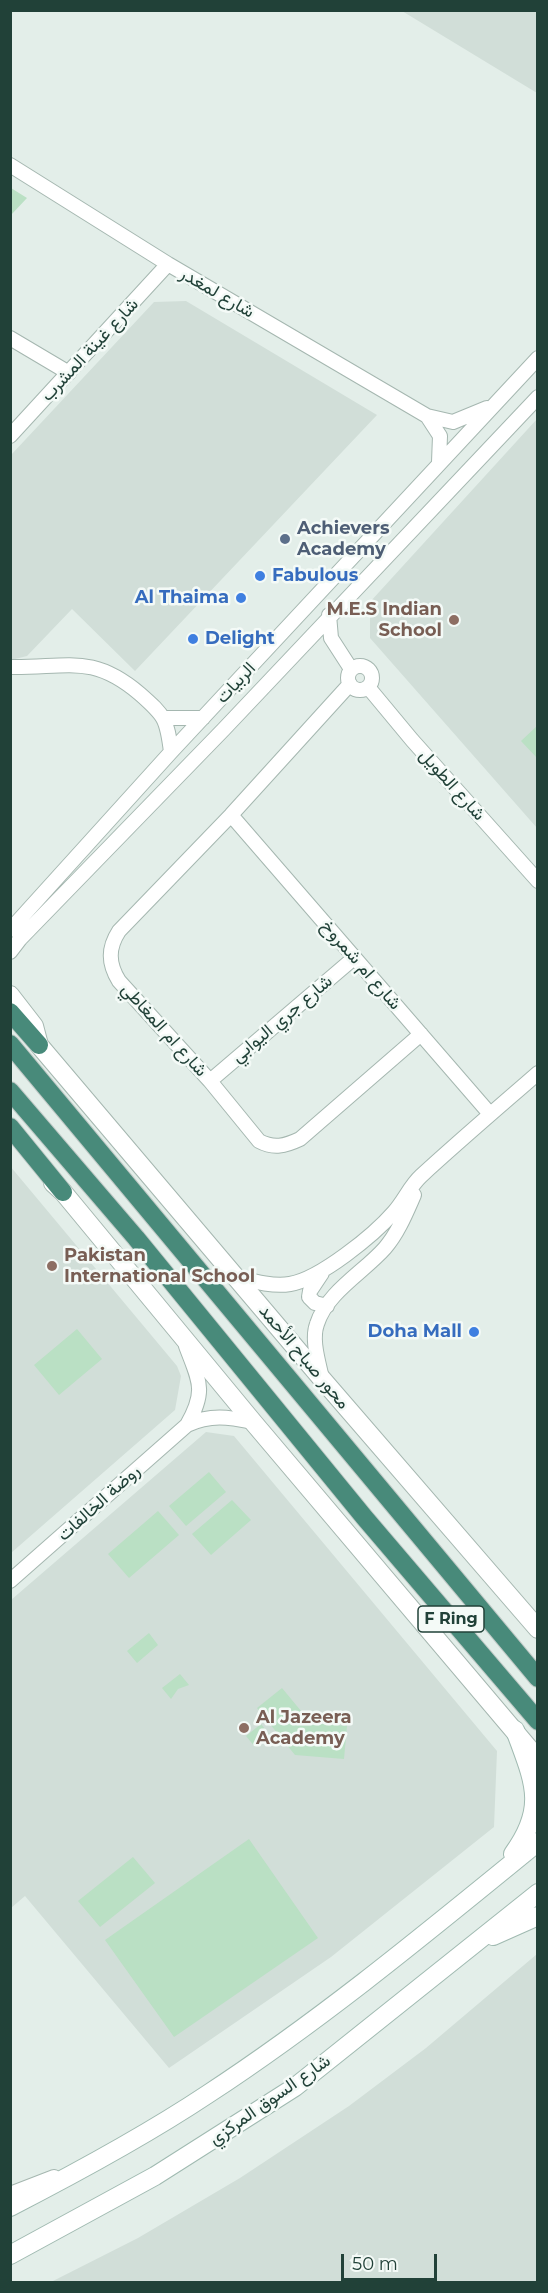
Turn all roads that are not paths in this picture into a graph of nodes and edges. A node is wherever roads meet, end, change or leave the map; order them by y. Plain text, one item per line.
1 (10, 165) edge
2 (168, 264) junction
3 (10, 338) edge
4 (537, 358) edge
5 (69, 373) junction
6 (537, 397) edge
7 (493, 406) junction
8 (427, 416) junction
9 (10, 436) edge
10 (440, 462) junction
11 (329, 615) junction
12 (10, 667) edge
13 (351, 669) junction
14 (350, 684) junction
15 (368, 687) junction
16 (165, 718) junction
17 (203, 718) junction
18 (171, 752) junction
19 (231, 815) junction
20 (537, 881) edge
21 (10, 930) edge
22 (10, 952) edge
23 (354, 958) junction
24 (10, 995) edge
25 (10, 1012) edge
26 (421, 1034) junction
27 (10, 1044) edge
28 (39, 1045) junction
29 (537, 1073) edge
30 (210, 1081) junction
31 (10, 1091) edge
32 (490, 1114) junction
33 (10, 1127) edge
34 (10, 1142) edge
35 (434, 1166) junction
36 (63, 1192) junction
37 (327, 1267) junction
38 (236, 1277) junction
39 (327, 1306) junction
40 (182, 1336) junction
41 (322, 1379) junction
42 (253, 1422) junction
43 (187, 1425) junction
44 (10, 1581) edge
45 (537, 1629) edge
46 (537, 1678) edge
47 (537, 1720) edge
48 (515, 1730) junction
49 (537, 1759) edge
50 (537, 1842) edge
51 (497, 1875) junction
52 (537, 1893) edge
53 (537, 1917) edge
54 (475, 1943) junction
55 (96, 2162) junction
56 (10, 2194) edge
57 (10, 2207) edge
58 (10, 2255) edge

1 - 2 street, شارع لمغدر
2 - 5 street, شارع غينة المشرب
2 - 8 street, شارع لمغدر
3 - 5 street
4 - 7 street, الربيات
5 - 9 street, شارع غينة المشرب
6 - 11 street, الربيات
7 - 8 street, شارع لمغدر
7 - 10 street, الربيات
8 - 10 street
10 - 17 street, الربيات
11 - 13 street
11 - 22 street, الربيات
12 - 16 street
13 - 14 street
13 - 15 street
14 - 15 street
14 - 19 street, شارع ام المغاطي
15 - 20 street, شارع الطويل
16 - 17 street
16 - 18 street
17 - 18 street, الربيات
18 - 21 street, الربيات
19 - 23 street, شارع ام شمروخ
19 - 30 street, شارع ام المغاطي
23 - 26 street, شارع ام شمروخ
23 - 30 street, شارع جري اليوابي
24 - 28 street, محور صباح الأحمد
25 - 28 highway
26 - 30 street, شارع ام المغاطي
26 - 32 street, شارع ام شمروخ
27 - 46 highway, محور صباح الأحمد / F Ring
28 - 38 street, محور صباح الأحمد
29 - 32 street
31 - 47 highway, F Ring
32 - 35 street
33 - 36 highway
34 - 36 street
35 - 37 street
35 - 39 street
36 - 40 street
37 - 38 street
37 - 39 street
38 - 41 street, محور صباح الأحمد
39 - 41 street
40 - 42 street
40 - 43 street, روضة الخالفات
41 - 45 street, محور صباح الأحمد
42 - 43 street, روضة الخالفات
42 - 48 street
43 - 44 street, روضة الخالفات
48 - 49 street
48 - 51 street
50 - 51 street
51 - 55 street
52 - 54 street, شارع السوق المركزي
53 - 54 street
54 - 58 street, شارع السوق المركزي
55 - 56 street
55 - 57 street

